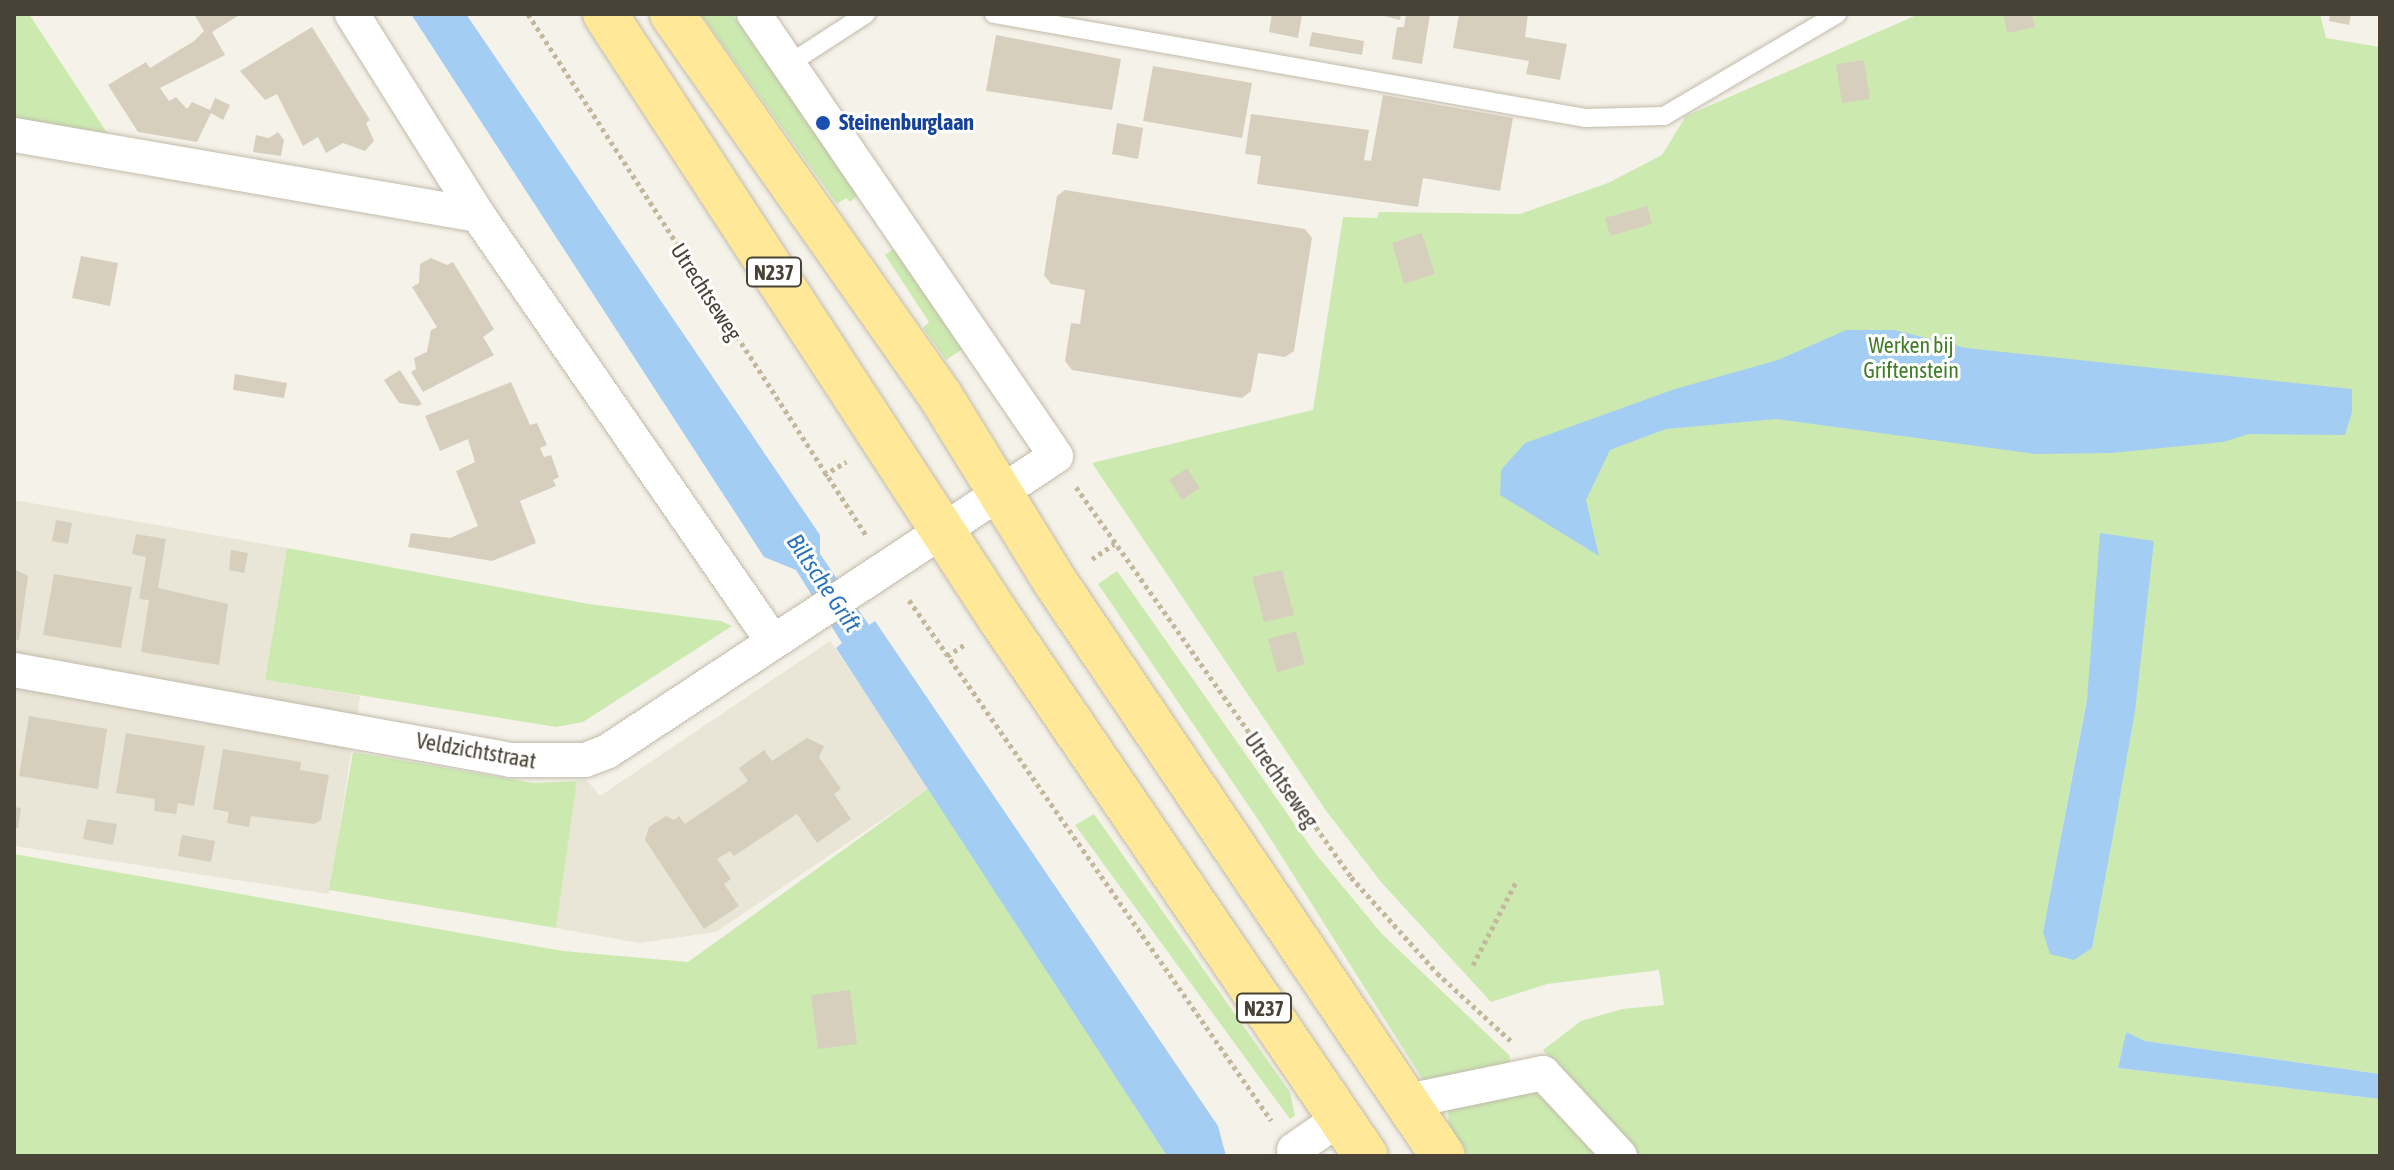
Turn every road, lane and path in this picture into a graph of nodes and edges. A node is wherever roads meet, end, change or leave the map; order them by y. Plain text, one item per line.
1 (352, 14) edge
2 (528, 14) edge
3 (605, 14) edge
4 (672, 14) edge
5 (754, 14) edge
6 (866, 14) edge
7 (994, 14) edge
8 (1837, 14) edge
9 (789, 64) junction
10 (14, 135) edge
11 (478, 215) junction
12 (1056, 456) junction
13 (1000, 493) junction
14 (943, 530) junction
15 (887, 568) junction
16 (772, 640) junction
17 (14, 670) edge
18 (1517, 880) dead end
19 (1473, 965) dead end
20 (1543, 1073) junction
21 (1408, 1101) junction
22 (1339, 1119) junction
23 (1288, 1153) edge
24 (1366, 1156) edge
25 (1443, 1156) edge
26 (1620, 1156) edge

1 - 11 street
2 - 15 path, Utrechtseweg
3 - 14 main road, N237
4 - 13 main road
5 - 9 street
6 - 9 lane
7 - 8 lane
9 - 12 street
10 - 11 street
11 - 16 street
12 - 13 street
12 - 20 path, Utrechtseweg
13 - 14 street
13 - 21 main road
14 - 15 street
14 - 22 main road, N237
15 - 16 street, Veldzichtstraat
15 - 23 path, Utrechtseweg
16 - 17 street, Veldzichtstraat
18 - 19 path
20 - 21 street
20 - 26 street
21 - 25 main road
22 - 23 street
22 - 24 main road, N237

